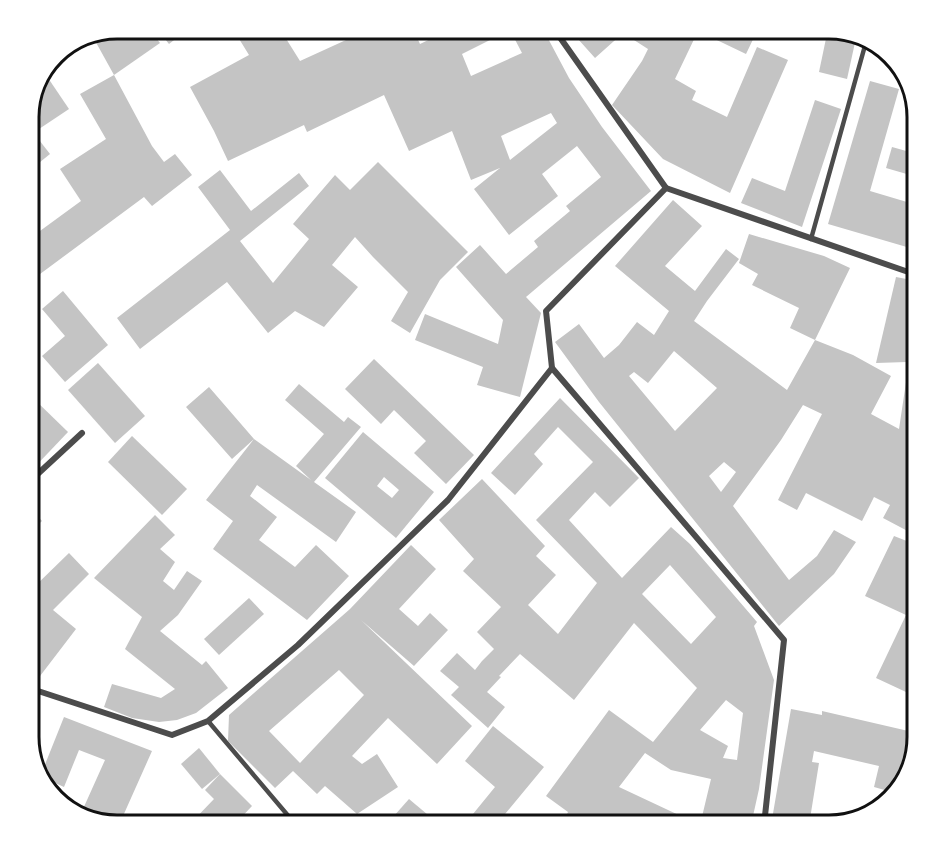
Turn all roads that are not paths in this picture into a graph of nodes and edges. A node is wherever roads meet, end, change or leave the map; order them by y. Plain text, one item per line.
1 (561, 39) edge
2 (864, 48) edge
3 (666, 188) junction
4 (811, 239) junction
5 (907, 272) edge
6 (552, 368) junction
7 (82, 433) dead end
8 (39, 473) edge
9 (39, 691) edge
10 (208, 720) junction
11 (289, 815) edge
12 (765, 815) edge

1 - 3 street
2 - 4 lane
3 - 4 street
3 - 6 street
4 - 5 street
6 - 10 street
6 - 12 street
7 - 8 street
9 - 10 street
10 - 11 lane

